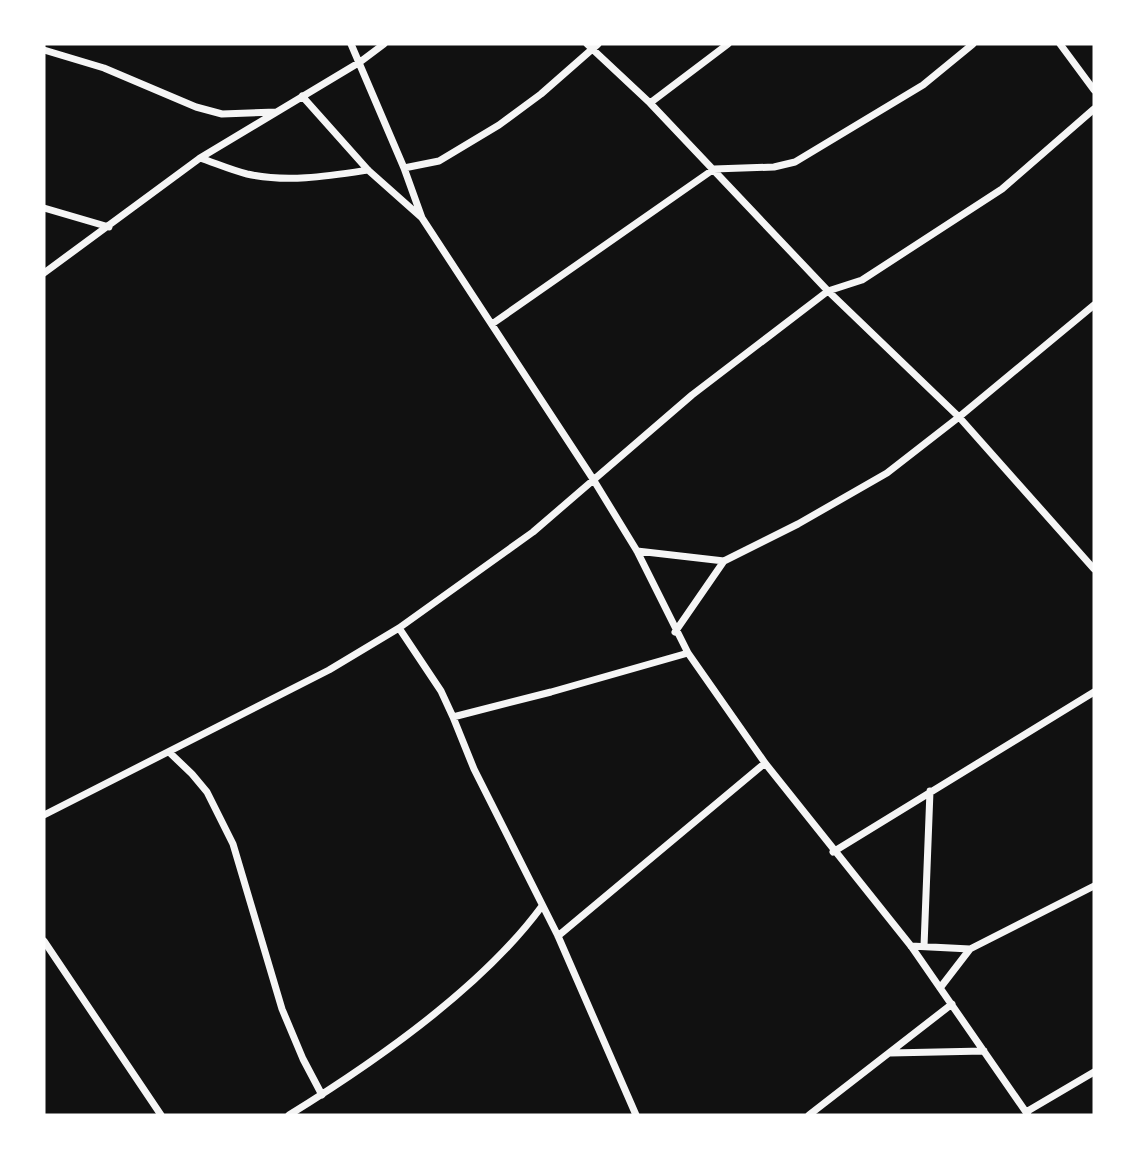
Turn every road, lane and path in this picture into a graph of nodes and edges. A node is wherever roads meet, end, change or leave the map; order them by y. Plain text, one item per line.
1 (351, 44) edge
2 (384, 44) edge
3 (728, 44) edge
4 (974, 44) edge
5 (1060, 44) edge
6 (593, 46) edge
7 (44, 50) edge
8 (360, 62) junction
9 (1094, 90) edge
10 (302, 96) junction
11 (650, 103) junction
12 (1094, 109) edge
13 (277, 111) junction
14 (200, 158) junction
15 (404, 168) junction
16 (714, 169) junction
17 (368, 170) junction
18 (44, 208) edge
19 (422, 218) junction
20 (109, 227) junction
21 (44, 273) edge
22 (828, 291) junction
23 (1094, 305) edge
24 (492, 324) junction
25 (959, 417) junction
26 (593, 479) junction
27 (637, 551) junction
28 (724, 561) junction
29 (1094, 569) edge
30 (399, 628) junction
31 (675, 632) junction
32 (688, 653) junction
33 (1094, 692) edge
34 (453, 717) junction
35 (169, 752) junction
36 (765, 764) junction
37 (930, 791) junction
38 (44, 816) edge
39 (834, 852) junction
40 (1094, 886) edge
41 (542, 906) junction
42 (558, 936) junction
43 (44, 941) edge
44 (911, 946) junction
45 (924, 946) junction
46 (970, 949) junction
47 (940, 988) junction
48 (952, 1004) junction
49 (984, 1051) junction
50 (890, 1053) junction
51 (1094, 1072) edge
52 (322, 1095) junction
53 (1027, 1113) edge
54 (162, 1115) edge
55 (289, 1115) edge
56 (636, 1115) edge
57 (809, 1115) edge

1 - 8 street
2 - 8 street
3 - 11 street
4 - 16 street
5 - 9 street
6 - 11 street
6 - 15 street
7 - 13 street
8 - 10 street
8 - 15 street
10 - 13 street
10 - 17 street
11 - 16 street
12 - 22 street
13 - 14 street
14 - 17 street
14 - 20 street
15 - 19 street
16 - 22 street
16 - 24 street
17 - 19 street
18 - 20 street
19 - 24 street
20 - 21 street
22 - 25 street
22 - 26 street
23 - 25 street
24 - 26 street
25 - 28 street
25 - 29 street
26 - 27 street
26 - 30 street
27 - 28 street
27 - 31 street
28 - 31 street
30 - 34 street
30 - 35 street
31 - 32 street
32 - 34 street
32 - 36 street
33 - 37 street
34 - 41 street
35 - 38 street
35 - 52 street
36 - 39 street
36 - 42 street
37 - 39 street
37 - 45 street
39 - 44 street
40 - 46 street
41 - 42 street
41 - 52 street
42 - 56 street
43 - 54 street
44 - 45 street
44 - 47 street
45 - 46 street
46 - 47 street
47 - 48 street
48 - 49 street
48 - 50 street
49 - 50 street
49 - 53 street
50 - 57 street
51 - 53 street
52 - 55 street

